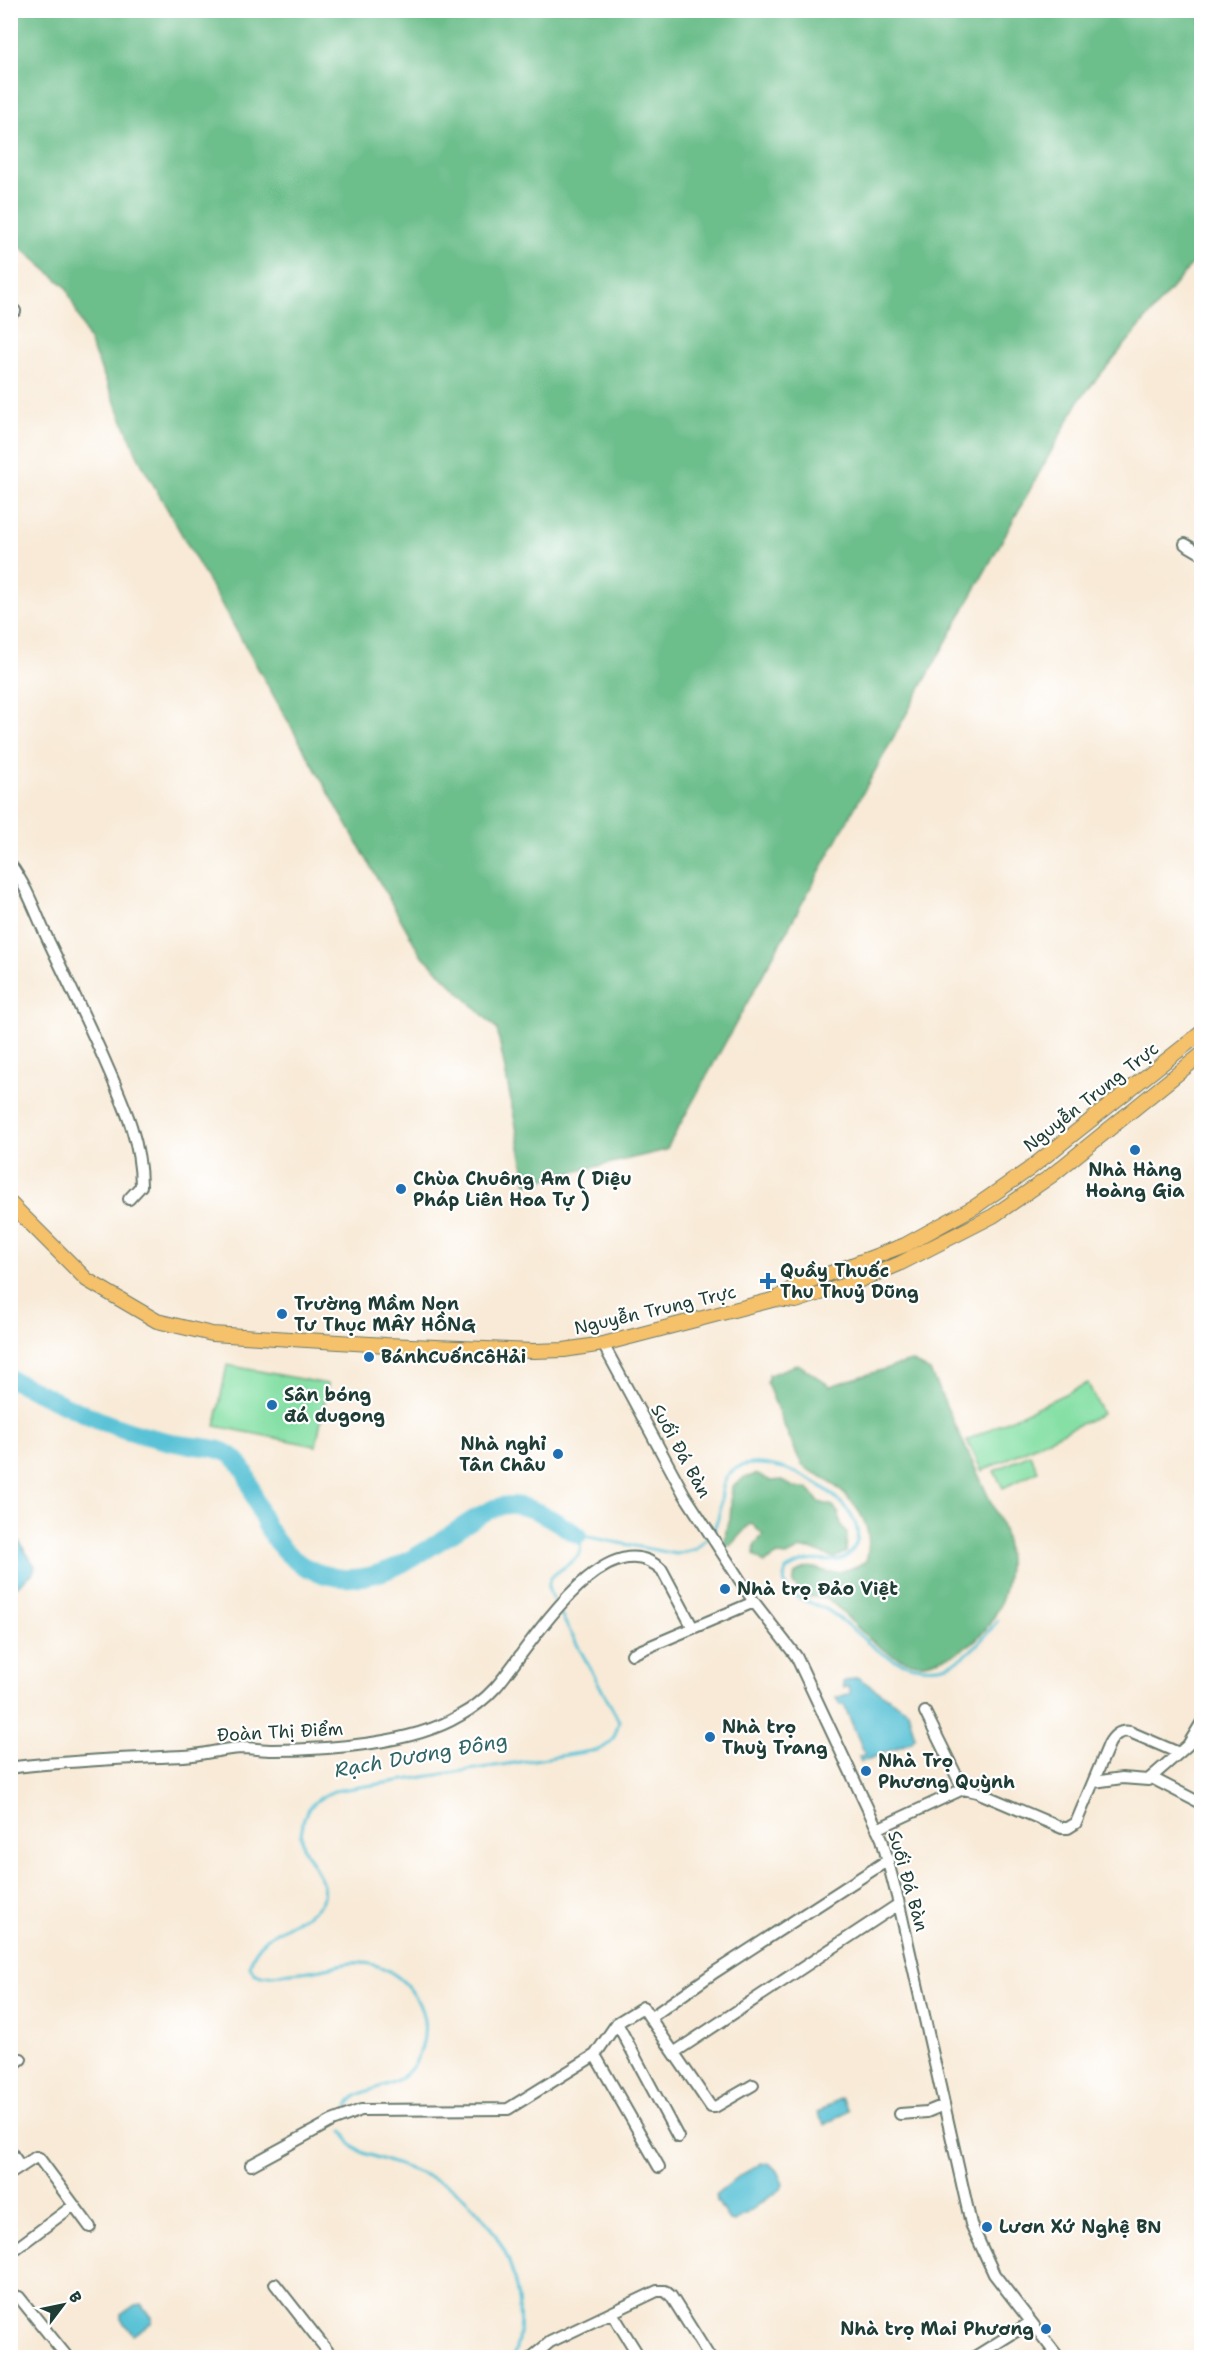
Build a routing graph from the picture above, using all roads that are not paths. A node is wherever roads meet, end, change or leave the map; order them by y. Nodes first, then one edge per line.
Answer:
1 (1185, 544) dead end
2 (1202, 554) edge
3 (10, 864) edge
4 (1202, 1032) edge
5 (1202, 1054) edge
6 (129, 1199) dead end
7 (10, 1203) edge
8 (776, 1299) junction
9 (603, 1344) junction
10 (754, 1602) junction
11 (693, 1628) junction
12 (632, 1654) dead end
13 (925, 1712) dead end
14 (1202, 1722) edge
15 (1179, 1753) junction
16 (10, 1768) edge
17 (1152, 1778) junction
18 (1094, 1782) junction
19 (963, 1789) junction
20 (1202, 1804) edge
21 (877, 1829) junction
22 (888, 1860) junction
23 (899, 1904) junction
24 (651, 2018) junction
25 (617, 2023) junction
26 (675, 2052) junction
27 (595, 2055) junction
28 (21, 2059) dead end
29 (10, 2067) edge
30 (753, 2085) dead end
31 (944, 2105) junction
32 (900, 2114) dead end
33 (678, 2137) dead end
34 (10, 2151) edge
35 (251, 2165) dead end
36 (21, 2167) junction
37 (658, 2167) dead end
38 (10, 2174) edge
39 (74, 2205) junction
40 (90, 2227) dead end
41 (10, 2253) edge
42 (275, 2284) dead end
43 (19, 2297) dead end
44 (612, 2313) junction
45 (1031, 2322) junction
46 (68, 2358) edge
47 (333, 2358) edge
48 (531, 2358) edge
49 (640, 2358) edge
50 (711, 2358) edge
51 (973, 2358) edge
52 (1059, 2358) edge

1 - 2 street
3 - 6 street
4 - 8 main road, Nguyễn Trung Trực
5 - 8 main road, Nguyễn Trung Trực
7 - 9 main road, Nguyễn Trung Trực
8 - 9 main road, Nguyễn Trung Trực
9 - 10 street, Suối Đá Bàn
10 - 11 street
10 - 21 street, Suối Đá Bàn
11 - 12 street
11 - 16 street, Đoàn Thị Điểm
13 - 19 street
14 - 15 street
15 - 17 street
15 - 18 street
17 - 18 street
17 - 20 street
18 - 19 street
19 - 21 street
21 - 22 street, Suối Đá Bàn
22 - 23 street, Suối Đá Bàn
22 - 24 street
23 - 26 street
23 - 31 street, Suối Đá Bàn
24 - 25 street
24 - 26 street
25 - 27 street
25 - 33 street
26 - 30 street
27 - 35 street
27 - 37 street
28 - 29 street
31 - 32 street
31 - 45 street, Suối Đá Bàn
34 - 36 street
36 - 38 street
36 - 39 street
39 - 40 street
39 - 41 street
42 - 47 street
43 - 46 street
44 - 48 street
44 - 49 street
44 - 50 street
45 - 51 street
45 - 52 street, Suối Đá Bàn

